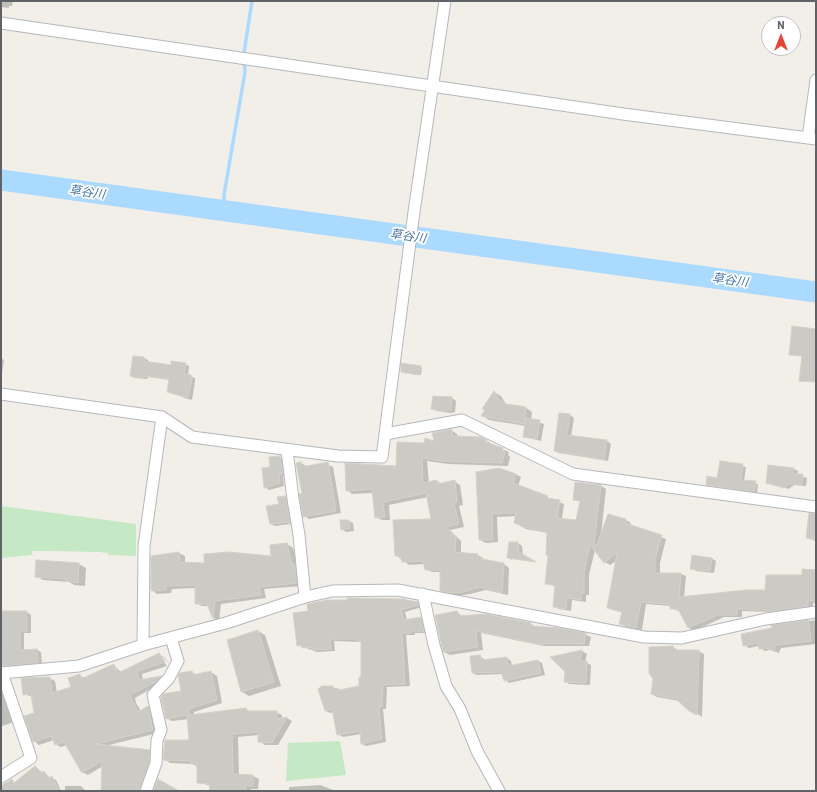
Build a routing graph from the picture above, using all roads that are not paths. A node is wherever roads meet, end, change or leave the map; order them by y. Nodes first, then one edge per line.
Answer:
1 (445, 1) edge
2 (1, 23) edge
3 (816, 80) edge
4 (434, 86) junction
5 (812, 139) edge
6 (1, 394) edge
7 (162, 417) junction
8 (385, 434) junction
9 (287, 450) junction
10 (816, 507) edge
11 (423, 594) junction
12 (305, 597) junction
13 (816, 612) edge
14 (171, 638) junction
15 (143, 645) junction
16 (1, 673) edge
17 (1, 777) edge
18 (146, 791) edge
19 (499, 791) edge

1 - 4 street
2 - 4 street
3 - 5 street
4 - 5 street
4 - 8 street
6 - 7 street
7 - 9 street
7 - 15 street
8 - 9 street
8 - 10 street
9 - 12 street
11 - 12 street
11 - 13 street
11 - 19 street
12 - 14 street
14 - 15 street
14 - 18 street
15 - 16 street
16 - 17 street

